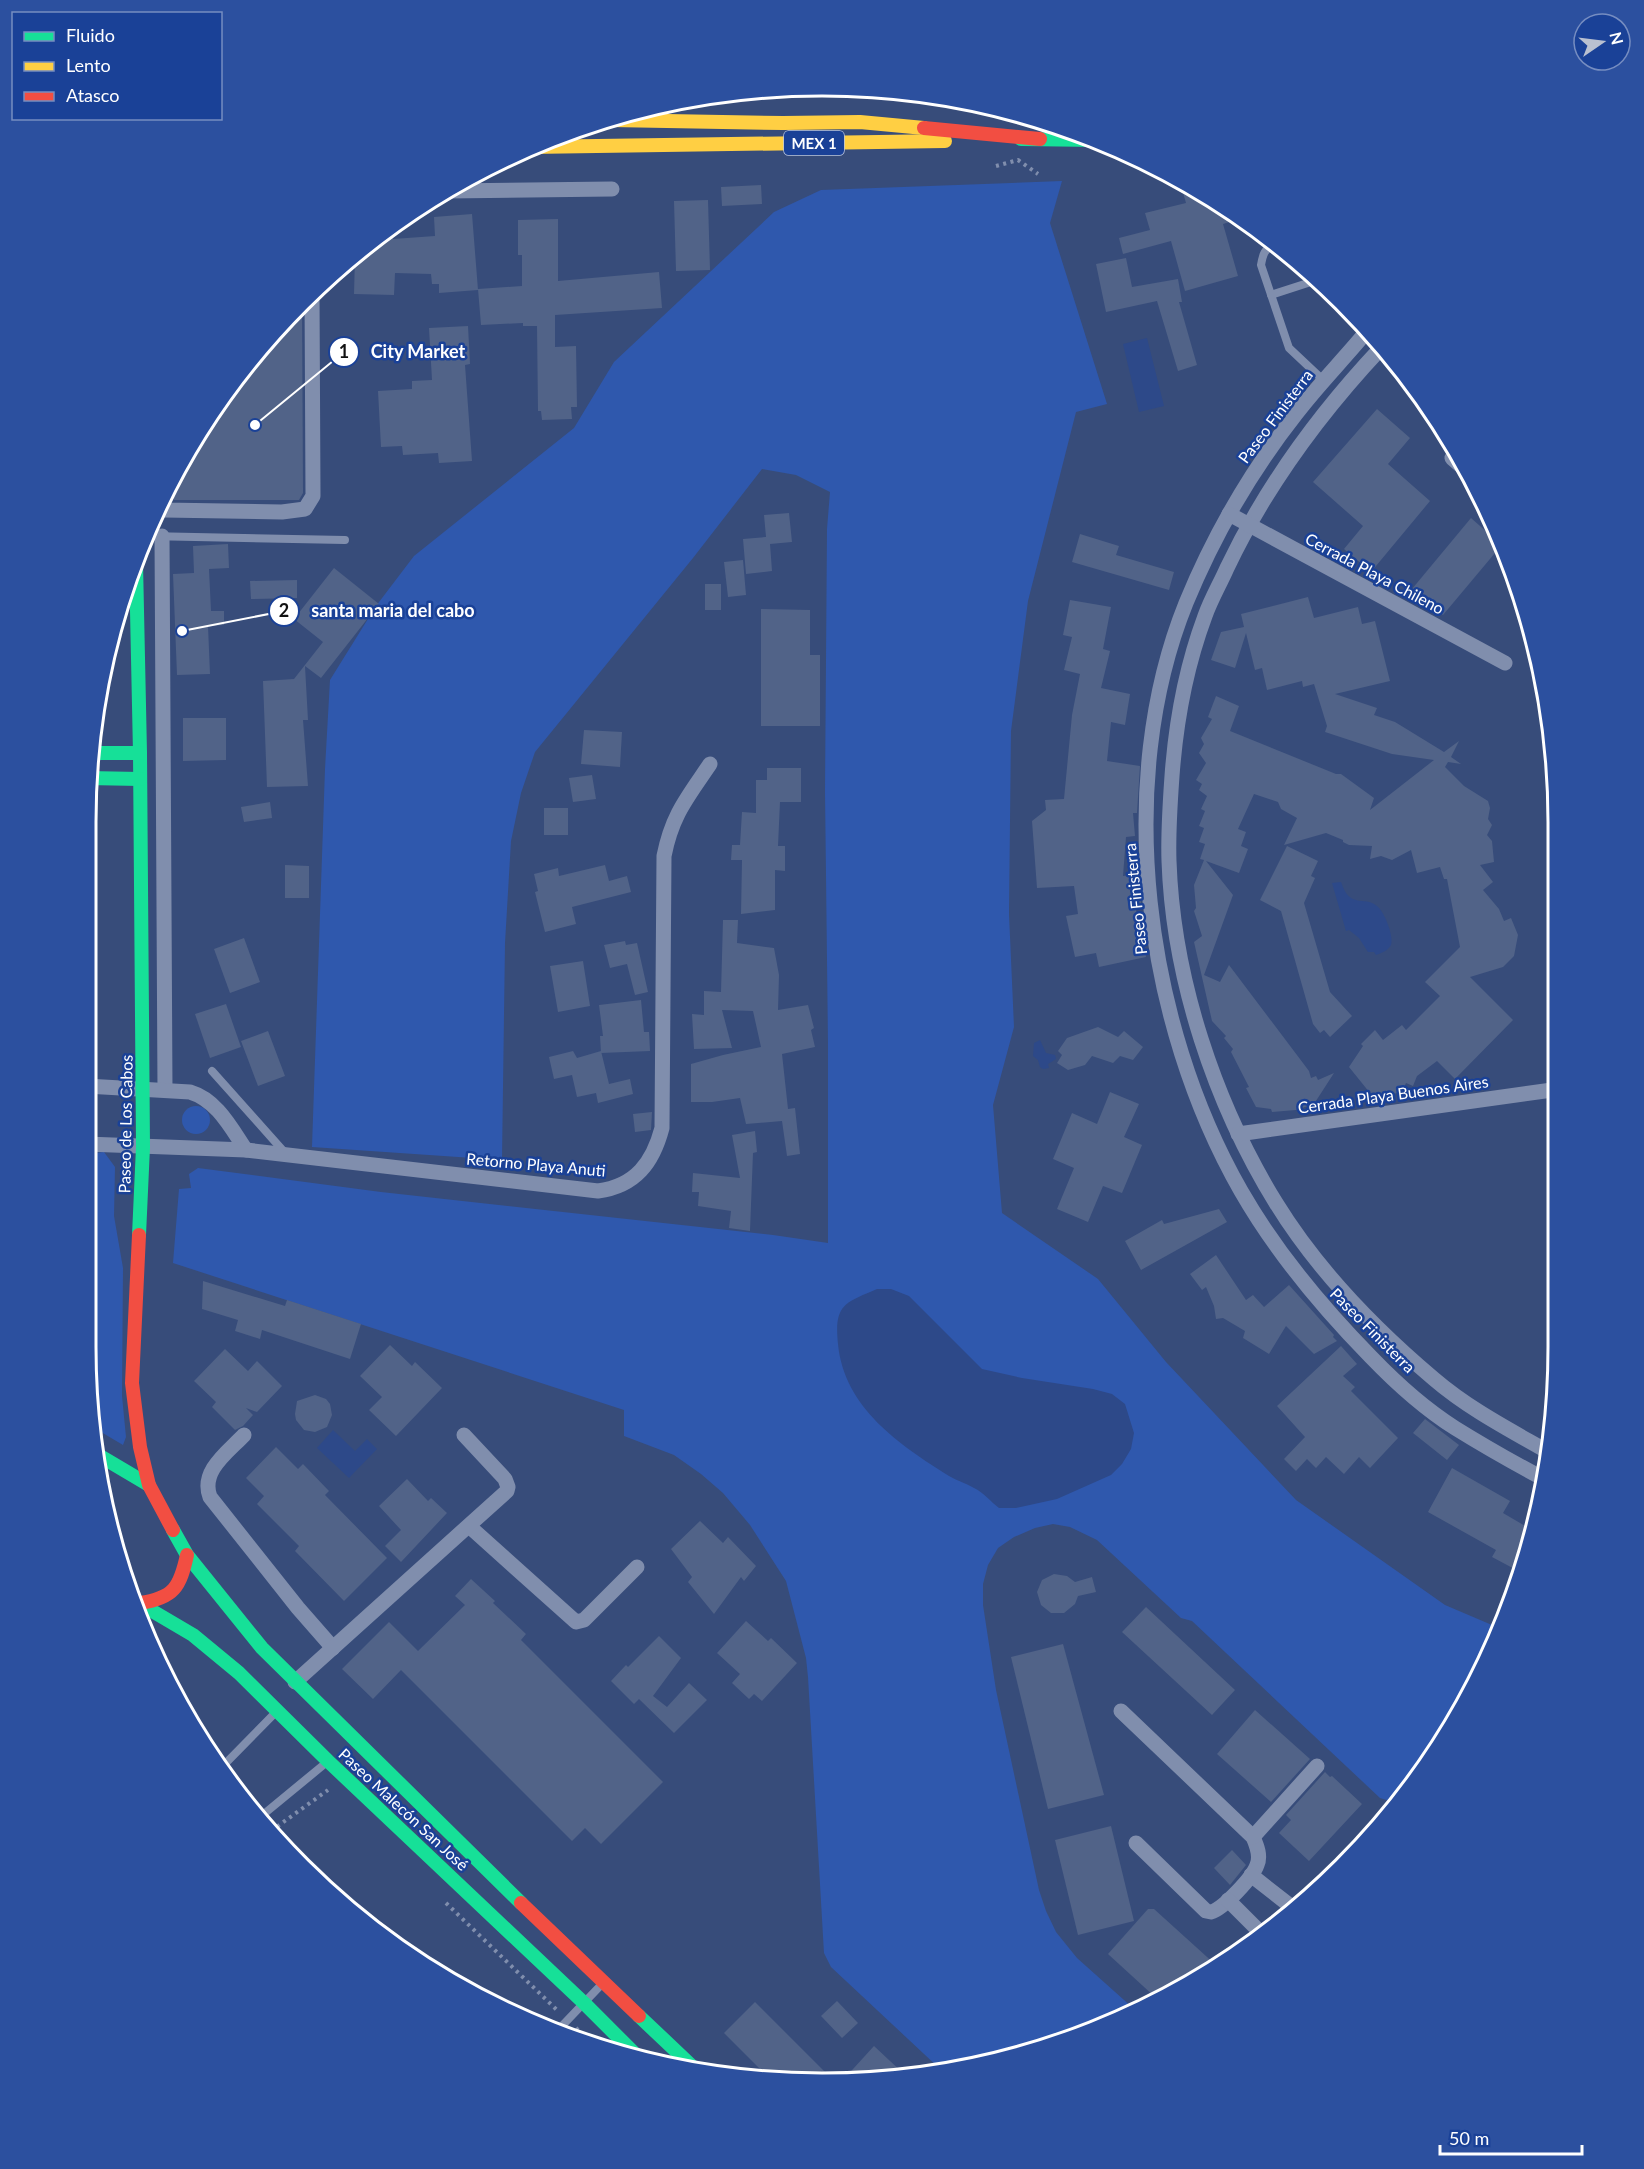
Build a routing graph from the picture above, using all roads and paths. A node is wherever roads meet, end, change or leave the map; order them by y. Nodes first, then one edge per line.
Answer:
1 (636, 120) edge
2 (1040, 139) junction
3 (1068, 139) edge
4 (556, 147) edge
5 (996, 166) dead end
6 (1038, 174) dead end
7 (612, 189) dead end
8 (463, 191) edge
9 (1267, 249) edge
10 (1308, 283) edge
11 (1271, 295) junction
12 (312, 306) edge
13 (1362, 337) edge
14 (1377, 354) edge
15 (1323, 380) junction
16 (167, 510) edge
17 (1229, 514) junction
18 (1248, 525) junction
19 (155, 536) edge
20 (162, 536) junction
21 (345, 540) dead end
22 (136, 585) edge
23 (1185, 607) junction
24 (1206, 613) junction
25 (1505, 663) dead end
26 (100, 753) edge
27 (140, 753) junction
28 (710, 764) dead end
29 (98, 778) edge
30 (140, 779) junction
31 (212, 1071) dead end
32 (96, 1087) edge
33 (143, 1090) junction
34 (165, 1090) junction
35 (1548, 1091) edge
36 (1238, 1134) junction
37 (96, 1145) edge
38 (143, 1147) junction
39 (246, 1150) junction
40 (288, 1155) junction
41 (1467, 1405) junction
42 (1452, 1426) junction
43 (244, 1435) dead end
44 (464, 1435) dead end
45 (1541, 1448) edge
46 (105, 1459) edge
47 (1536, 1475) edge
48 (149, 1485) junction
49 (470, 1527) junction
50 (187, 1555) junction
51 (637, 1567) dead end
52 (143, 1603) edge
53 (144, 1606) edge
54 (262, 1648) joint
55 (333, 1648) junction
56 (295, 1683) junction
57 (277, 1711) junction
58 (1121, 1711) dead end
59 (328, 1761) junction
60 (227, 1762) edge
61 (1317, 1766) dead end
62 (335, 1798) dead end
63 (265, 1813) edge
64 (277, 1827) edge
65 (1253, 1837) junction
66 (1136, 1843) dead end
67 (1251, 1875) junction
68 (439, 1896) dead end
69 (1228, 1900) junction
70 (1288, 1904) edge
71 (1256, 1928) edge
72 (555, 1956) junction
73 (603, 1983) junction
74 (584, 2003) junction
75 (568, 2020) junction
76 (563, 2025) edge
77 (578, 2030) edge
78 (620, 2044) edge
79 (685, 2060) edge

1 - 2 main road
2 - 3 main road, MEX 1
2 - 4 main road, MEX 1
5 - 6 path
7 - 8 street
9 - 11 lane
10 - 11 lane
11 - 15 lane
12 - 16 street
13 - 15 street, Paseo Finisterra
14 - 18 street, Paseo Finisterra
15 - 17 street, Paseo Finisterra
17 - 18 street, Cerrada Playa Chileno
17 - 23 street, Paseo Finisterra
18 - 24 street, Paseo Finisterra
18 - 25 street, Cerrada Playa Chileno
19 - 20 lane
20 - 21 lane
20 - 34 street
22 - 27 main road, Paseo de Los Cabos
23 - 24 street
23 - 42 street, Paseo Finisterra
24 - 36 street, Paseo Finisterra
26 - 27 main road
27 - 30 main road, Paseo de Los Cabos
28 - 40 street, Retorno Playa Anuti
29 - 30 main road
30 - 33 main road, Paseo de Los Cabos
31 - 40 lane
32 - 33 street
33 - 34 street
33 - 38 main road, Paseo de Los Cabos
34 - 39 street
35 - 36 street, Cerrada Playa Buenos Aires
36 - 41 street, Paseo Finisterra
37 - 38 street, Retorno Playa Anuti
38 - 39 street, Retorno Playa Anuti
38 - 48 main road, Paseo de Los Cabos
39 - 40 street, Retorno Playa Anuti
41 - 42 street
41 - 45 street, Paseo Finisterra
42 - 47 street, Paseo Finisterra
43 - 55 street
44 - 49 street
46 - 48 main road
48 - 50 main road, Paseo de Los Cabos
49 - 51 street
49 - 55 street
50 - 52 main road
50 - 54 main road, Paseo de Los Cabos
53 - 57 main road, Paseo Malecón San José
54 - 56 main road, Paseo Malecón San José
55 - 56 street
56 - 72 main road, Paseo Malecón San José
57 - 59 main road, Paseo Malecón San José
57 - 60 lane
58 - 65 street
59 - 63 lane
59 - 72 main road, Paseo Malecón San José
61 - 65 street
62 - 64 path
65 - 67 street
66 - 69 street
67 - 69 street
67 - 70 street
68 - 75 path
69 - 71 street
72 - 73 main road, Paseo Malecón San José
72 - 74 main road, Paseo Malecón San José
73 - 74 lane
73 - 79 main road, Paseo Malecón San José
74 - 75 lane
74 - 78 main road, Paseo Malecón San José
75 - 76 lane
75 - 77 path

